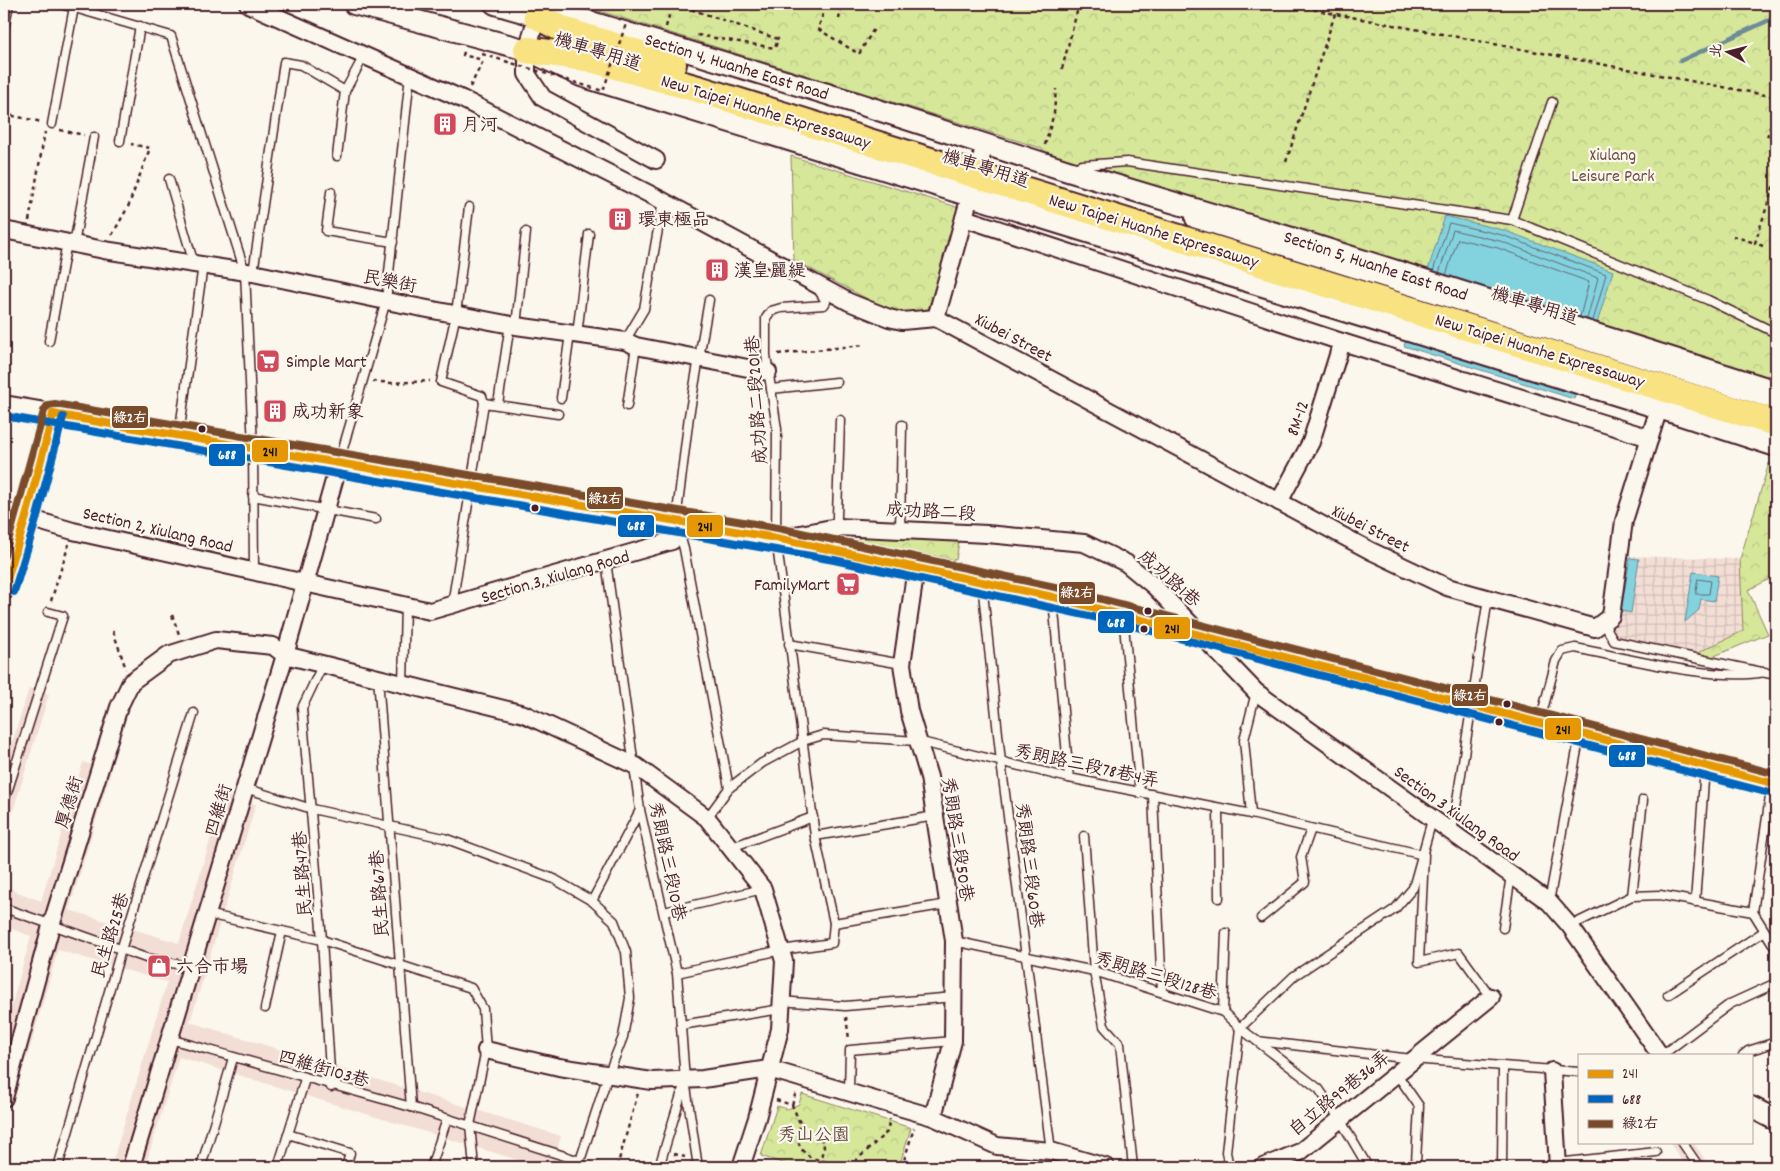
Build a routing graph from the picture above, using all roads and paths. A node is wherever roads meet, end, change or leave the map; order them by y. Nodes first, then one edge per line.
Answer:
1 (9, 4) edge
2 (61, 4) edge
3 (248, 4) edge
4 (354, 4) edge
5 (495, 4) edge
6 (676, 4) edge
7 (842, 4) edge
8 (1079, 4) edge
9 (1290, 4) edge
10 (74, 7) junction
11 (670, 12) dead end
12 (823, 14) dead end
13 (1336, 14) junction
14 (537, 16) junction
15 (839, 19) dead end
16 (627, 20) dead end
17 (140, 26) junction
18 (875, 27) dead end
19 (4, 29) edge
20 (664, 34) dead end
21 (692, 34) dead end
22 (527, 50) junction
23 (365, 54) junction
24 (482, 54) dead end
25 (483, 61) dead end
26 (1062, 69) dead end
27 (410, 75) junction
28 (469, 89) dead end
29 (1056, 89) dead end
30 (345, 91) junction
31 (1776, 97) edge
32 (1552, 102) dead end
33 (1776, 111) edge
34 (4, 114) edge
35 (52, 124) joint
36 (94, 136) joint
37 (1767, 137) dead end
38 (120, 141) joint
39 (1043, 151) dead end
40 (337, 156) dead end
41 (656, 160) dead end
42 (1286, 162) dead end
43 (978, 165) junction
44 (1068, 171) junction
45 (1776, 178) edge
46 (169, 179) dead end
47 (331, 192) dead end
48 (663, 201) junction
49 (468, 207) dead end
50 (964, 218) junction
51 (1512, 220) junction
52 (4, 230) edge
53 (526, 232) dead end
54 (26, 234) junction
55 (589, 234) dead end
56 (1733, 236) dead end
57 (393, 242) junction
58 (70, 243) junction
59 (1755, 244) junction
60 (1763, 246) dead end
61 (104, 250) junction
62 (198, 265) junction
63 (249, 273) junction
64 (815, 283) junction
65 (1776, 298) edge
66 (709, 300) dead end
67 (386, 302) junction
68 (1776, 308) edge
69 (456, 314) junction
70 (936, 318) junction
71 (513, 325) junction
72 (1776, 333) edge
73 (574, 335) junction
74 (49, 341) dead end
75 (1342, 342) junction
76 (631, 344) junction
77 (864, 345) dead end
78 (766, 355) junction
79 (698, 359) junction
80 (768, 372) junction
81 (362, 379) junction
82 (441, 382) junction
83 (836, 382) dead end
84 (771, 389) junction
85 (1776, 391) edge
86 (560, 398) dead end
87 (1776, 402) edge
88 (484, 403) junction
89 (498, 404) junction
90 (4, 406) edge
91 (627, 406) dead end
92 (1659, 408) junction
93 (1776, 409) edge
94 (53, 414) junction
95 (558, 414) dead end
96 (840, 420) dead end
97 (1776, 423) edge
98 (902, 425) dead end
99 (1776, 431) edge
100 (179, 435) junction
101 (1650, 438) junction
102 (1776, 446) edge
103 (252, 447) junction
104 (339, 463) junction
105 (469, 485) junction
106 (253, 496) junction
107 (1279, 502) junction
108 (325, 509) junction
109 (4, 511) edge
110 (26, 517) junction
111 (376, 519) dead end
112 (676, 521) junction
113 (837, 527) junction
114 (73, 530) junction
115 (900, 530) junction
116 (776, 538) junction
117 (1084, 542) joint
118 (836, 550) junction
119 (606, 561) junction
120 (916, 568) junction
121 (254, 571) junction
122 (304, 583) junction
123 (982, 583) junction
124 (4, 589) edge
125 (1053, 597) junction
126 (1488, 598) junction
127 (405, 606) junction
128 (451, 607) junction
129 (48, 612) joint
130 (1123, 614) junction
131 (172, 615) dead end
132 (1603, 622) junction
133 (113, 631) dead end
134 (1200, 634) junction
135 (789, 644) junction
136 (185, 650) junction
137 (285, 655) junction
138 (323, 664) junction
139 (902, 664) junction
140 (1765, 672) junction
141 (1776, 675) edge
142 (378, 678) junction
143 (131, 682) junction
144 (403, 684) junction
145 (1256, 692) junction
146 (1471, 704) junction
147 (194, 713) dead end
148 (1540, 723) junction
149 (1580, 734) junction
150 (803, 741) junction
151 (917, 741) junction
152 (1002, 762) junction
153 (636, 766) junction
154 (1705, 766) junction
155 (1069, 778) junction
156 (1774, 783) edge
157 (245, 788) junction
158 (729, 788) junction
159 (1140, 793) junction
160 (1153, 796) junction
161 (1643, 800) dead end
162 (4, 802) edge
163 (1218, 808) junction
164 (312, 809) junction
165 (640, 810) junction
166 (1251, 814) junction
167 (935, 816) junction
168 (813, 817) junction
169 (707, 818) junction
170 (1432, 820) junction
171 (389, 827) junction
172 (1311, 828) junction
173 (1452, 834) junction
174 (815, 836) junction
175 (1084, 836) dead end
176 (732, 847) junction
177 (1424, 855) junction
178 (1511, 875) junction
179 (764, 889) junction
180 (1632, 896) junction
181 (1220, 898) dead end
182 (592, 901) junction
183 (1549, 902) junction
184 (1695, 902) junction
185 (948, 904) junction
186 (4, 908) edge
187 (664, 912) junction
188 (1753, 912) junction
189 (207, 914) junction
190 (1261, 918) dead end
191 (834, 923) junction
192 (51, 926) junction
193 (1570, 926) junction
194 (1503, 928) dead end
195 (282, 931) junction
196 (1226, 932) dead end
197 (1763, 932) junction
198 (322, 940) junction
199 (954, 941) junction
200 (120, 950) junction
201 (781, 950) junction
202 (1776, 950) edge
203 (1027, 956) junction
204 (399, 966) junction
205 (192, 967) junction
206 (1094, 971) junction
207 (677, 973) junction
208 (1776, 982) edge
209 (1162, 992) junction
210 (1668, 995) dead end
211 (954, 997) junction
212 (1491, 997) joint
213 (781, 1005) junction
214 (845, 1006) junction
215 (265, 1008) dead end
216 (1223, 1012) junction
217 (681, 1026) junction
218 (1240, 1028) junction
219 (170, 1040) junction
220 (953, 1041) junction
221 (1256, 1041) junction
222 (1776, 1042) edge
223 (486, 1050) junction
224 (850, 1050) junction
225 (1660, 1054) edge
226 (1662, 1054) edge
227 (1744, 1054) edge
228 (233, 1058) junction
229 (1412, 1059) junction
230 (1503, 1067) junction
231 (769, 1069) junction
232 (1552, 1071) junction
233 (1578, 1072) edge
234 (1396, 1073) junction
235 (608, 1075) junction
236 (305, 1079) junction
237 (642, 1080) junction
238 (685, 1080) junction
239 (331, 1086) junction
240 (797, 1087) dead end
241 (849, 1092) junction
242 (4, 1098) edge
243 (773, 1100) dead end
244 (792, 1105) junction
245 (895, 1105) junction
246 (410, 1107) junction
247 (1752, 1107) edge
248 (926, 1115) junction
249 (447, 1119) junction
250 (1776, 1120) edge
251 (1341, 1121) junction
252 (800, 1123) junction
253 (470, 1125) junction
254 (887, 1132) junction
255 (288, 1134) junction
256 (891, 1134) dead end
257 (1683, 1144) edge
258 (664, 1151) junction
259 (1051, 1151) junction
260 (1656, 1152) dead end
261 (820, 1160) junction
262 (1068, 1162) edge
263 (1416, 1162) dead end
264 (697, 1163) edge
265 (579, 1164) edge
266 (1281, 1164) edge
267 (1558, 1165) edge
268 (58, 1167) edge
269 (131, 1167) edge
270 (201, 1167) edge
271 (278, 1167) edge
272 (346, 1167) edge
273 (431, 1167) edge
274 (474, 1167) edge
275 (617, 1167) edge
276 (659, 1167) edge
277 (741, 1167) edge
278 (835, 1167) edge
279 (849, 1167) edge
280 (902, 1167) edge
281 (1106, 1167) edge
282 (1133, 1167) edge
283 (1229, 1167) edge
284 (1263, 1167) edge
285 (1368, 1167) edge
286 (1502, 1167) edge
287 (1699, 1167) edge

1 - 19 lane
2 - 10 lane
3 - 23 street
4 - 22 street
5 - 14 street
6 - 21 path
7 - 15 path
8 - 26 path
9 - 13 path
10 - 17 lane
10 - 35 lane
11 - 20 path
12 - 18 path
13 - 31 path
13 - 42 path
14 - 22 street
14 - 43 highway, New Taipei Huanhe Expressaway
16 - 24 path, bridge
17 - 38 lane
17 - 63 lane
22 - 41 street
22 - 43 highway, New Taipei Huanhe Expressaway
23 - 27 street
23 - 30 lane
25 - 28 path
27 - 48 street
27 - 57 lane
29 - 39 path
30 - 40 lane
30 - 63 lane
32 - 51 lane
33 - 37 path
34 - 54 path
35 - 36 path
36 - 58 lane
38 - 61 path
43 - 44 street, Section 5, Huanhe East Road
43 - 50 street
43 - 87 street, 機車專用道
43 - 92 street
43 - 93 highway, New Taipei Huanhe Expressaway
43 - 97 highway, New Taipei Huanhe Expressaway
43 - 99 street, 機車專用道
44 - 51 lane
44 - 85 street, Section 5, Huanhe East Road
45 - 59 path
46 - 62 lane
47 - 57 lane
48 - 64 street
48 - 76 lane
49 - 69 lane
50 - 70 street
50 - 75 street
51 - 72 lane
52 - 54 street, 民樂街
53 - 71 lane
54 - 58 street, 民樂街
55 - 73 lane
56 - 59 path
57 - 67 lane
58 - 61 street, 民樂街
58 - 74 lane
59 - 60 path
61 - 62 street, 民樂街
62 - 63 street, 民樂街
62 - 100 lane
63 - 67 street, 民樂街
63 - 103 lane
64 - 70 street
64 - 78 lane, 成功路二段201巷
65 - 68 path
66 - 79 lane
67 - 69 street, 民樂街
67 - 81 lane
69 - 71 street, 民樂街
69 - 82 lane
70 - 107 street, Xiubei Street
71 - 73 street, 民樂街
71 - 89 lane
73 - 76 street, 民樂街
73 - 86 lane
75 - 101 street
75 - 107 street, 8M-12
76 - 79 street, 民樂街
76 - 91 lane
77 - 78 path
78 - 80 lane, 成功路二段201巷
79 - 80 street, 民樂街
79 - 112 lane
80 - 84 lane, 成功路二段201巷
81 - 82 path
81 - 104 lane
82 - 88 lane
83 - 84 lane
84 - 116 lane, 成功路二段201巷
88 - 89 lane
88 - 105 lane
89 - 95 lane
90 - 94 street
92 - 101 street
92 - 102 street
94 - 100 street
94 - 110 street
96 - 113 lane
98 - 115 lane
100 - 103 street
101 - 132 street
103 - 104 street
103 - 106 lane
104 - 105 street
104 - 108 street, 四維街
105 - 112 street
105 - 128 lane
106 - 108 lane
106 - 121 lane
107 - 126 street, Xiubei Street
108 - 111 lane
108 - 122 street, 四維街
109 - 110 street, Section 2, Xiulang Road
110 - 114 street, Section 2, Xiulang Road
110 - 124 street
112 - 116 street
112 - 119 street, Section 3, Xiulang Road
112 - 158 lane
113 - 115 street, 成功路二段
113 - 116 street, 成功路二段
113 - 118 lane
114 - 121 street, Section 2, Xiulang Road
114 - 129 path
115 - 117 street, 成功路二段
116 - 118 street
116 - 135 lane, 成功路二段201巷
117 - 134 street, 成功路1巷
118 - 120 street
119 - 128 street, Section 3, Xiulang Road
119 - 153 lane, 秀朗路三段10巷
120 - 123 street
120 - 139 street, 秀朗路三段50巷
121 - 122 street, Section 2, Xiulang Road
122 - 127 street, Section 3, Xiulang Road
122 - 137 street, 四維街
123 - 125 street
123 - 152 lane, 秀朗路三段60巷
125 - 130 street
125 - 155 lane
126 - 132 street, Xiubei Street
126 - 146 lane
127 - 128 street, Section 3, Xiulang Road
127 - 144 lane
129 - 162 lane
130 - 134 street
130 - 159 lane
131 - 136 path
132 - 140 lane
133 - 143 path
134 - 145 street, Section 3 Xiulang Road
134 - 146 street
135 - 139 lane
135 - 150 lane, 成功路二段201巷
136 - 137 street, 厚德街
136 - 143 street, 厚德街
137 - 138 street, 厚德街
137 - 157 street, 四維街
138 - 142 street, 厚德街
138 - 164 lane, 民生路47巷
139 - 151 street, 秀朗路三段50巷
140 - 141 lane
140 - 148 lane
142 - 144 street, 厚德街
142 - 171 lane, 民生路67巷
143 - 192 street, 厚德街
144 - 153 street, 厚德街
145 - 166 lane
145 - 170 street, Section 3 Xiulang Road
146 - 148 street
146 - 173 lane
147 - 200 lane, 民生路25巷
148 - 149 street
149 - 154 street
149 - 183 lane
150 - 151 lane, 秀朗路三段78巷4弄
150 - 158 lane, 秀朗路三段78巷4弄
150 - 168 lane, 成功路二段201巷
151 - 152 lane, 秀朗路三段78巷4弄
151 - 167 street, 秀朗路三段50巷
152 - 155 lane, 秀朗路三段78巷4弄
152 - 203 lane, 秀朗路三段60巷
153 - 165 lane, 秀朗路三段10巷
153 - 169 street, 厚德街
154 - 156 street
154 - 184 lane
155 - 159 lane, 秀朗路三段78巷4弄
156 - 188 lane
157 - 164 lane
157 - 189 street, 四維街
158 - 169 lane, 秀朗路三段78巷4弄
159 - 160 lane, 秀朗路三段78巷4弄
160 - 163 lane, 秀朗路三段78巷4弄
160 - 209 lane
161 - 180 lane
163 - 166 lane, 秀朗路三段78巷4弄
163 - 181 lane
164 - 171 lane
164 - 198 lane, 民生路47巷
165 - 182 lane
165 - 187 lane, 秀朗路三段10巷
166 - 172 lane, 秀朗路三段78巷4弄
167 - 174 lane
167 - 185 street, 秀朗路三段50巷
168 - 174 lane, 成功路二段201巷
168 - 176 lane
169 - 176 street, 厚德街
170 - 173 street, Section 3 Xiulang Road
170 - 177 lane
171 - 182 lane
171 - 204 lane, 民生路67巷
172 - 177 lane, 秀朗路三段78巷4弄
172 - 190 lane
173 - 178 street, Section 3 Xiulang Road
174 - 191 lane, 成功路二段201巷
175 - 206 lane
176 - 179 street, 厚德街
177 - 212 lane
177 - 218 lane
178 - 183 street, Section 3 Xiulang Road
178 - 194 lane
179 - 187 lane
179 - 201 street
180 - 184 lane
180 - 193 lane
182 - 235 lane
183 - 193 street, Section 3 Xiulang Road
184 - 188 lane
185 - 191 lane
185 - 199 street, 秀朗路三段50巷
186 - 192 lane
187 - 207 lane, 秀朗路三段10巷
188 - 197 lane
189 - 195 lane
189 - 205 street, 四維街
191 - 201 lane
192 - 200 lane
192 - 242 street, 厚德街
193 - 225 street, Section 3 Xiulang Road
195 - 198 lane
195 - 215 lane
196 - 216 lane
197 - 202 lane
197 - 210 lane
198 - 204 lane
198 - 239 lane, 民生路47巷
199 - 203 lane, 秀朗路三段128巷
199 - 211 street, 秀朗路三段50巷
200 - 205 lane
200 - 268 lane, 民生路25巷
201 - 207 lane
201 - 213 street
203 - 206 lane, 秀朗路三段128巷
203 - 259 lane, 秀朗路三段60巷
204 - 223 lane
204 - 246 lane, 民生路67巷
205 - 219 street, 四維街
206 - 209 lane, 秀朗路三段128巷
206 - 282 lane
207 - 217 lane, 秀朗路三段10巷
208 - 226 lane
209 - 216 lane, 秀朗路三段128巷
211 - 214 lane
211 - 220 street, 秀朗路三段50巷
212 - 229 street, 自立路99巷36弄
213 - 214 lane
213 - 217 lane
213 - 231 street
214 - 224 path
216 - 218 lane, 秀朗路三段128巷
217 - 238 lane, 秀朗路三段10巷
218 - 221 lane, 秀朗路三段128巷
218 - 283 lane
219 - 228 lane, 四維街103巷
219 - 269 street, 四維街
220 - 224 lane
220 - 248 street, 秀朗路三段50巷
221 - 229 lane
221 - 251 lane, 秀朗路三段128巷
222 - 227 lane
223 - 235 street
223 - 253 lane
224 - 241 lane
228 - 236 lane, 四維街103巷
228 - 270 lane
229 - 230 lane
229 - 234 street, 自立路99巷36弄
230 - 232 lane
230 - 286 lane
231 - 238 street
231 - 241 street
231 - 277 street
232 - 233 lane
232 - 267 street
234 - 251 street, 自立路99巷36弄
234 - 263 lane
235 - 237 street
235 - 265 lane
236 - 239 lane, 四維街103巷
236 - 255 lane
237 - 238 street
237 - 275 path
238 - 258 lane
238 - 264 lane, 秀朗路三段10巷
239 - 246 lane, 四維街103巷
240 - 244 path
241 - 245 street
243 - 244 path
244 - 252 path
245 - 248 street
245 - 254 path
246 - 249 lane, 四維街103巷
247 - 250 street
248 - 259 street
248 - 280 path
249 - 253 lane, 四維街103巷
249 - 273 lane
251 - 266 street, 自立路99巷36弄
251 - 285 lane, 秀朗路三段128巷
252 - 261 path
252 - 261 path
253 - 265 lane, 四維街103巷
253 - 274 lane
254 - 256 path
254 - 279 path
255 - 271 lane
255 - 272 lane
257 - 287 lane
258 - 264 path
258 - 276 lane
259 - 262 street
260 - 267 lane
261 - 278 path
262 - 281 street
266 - 284 street, 自立路99巷36弄

